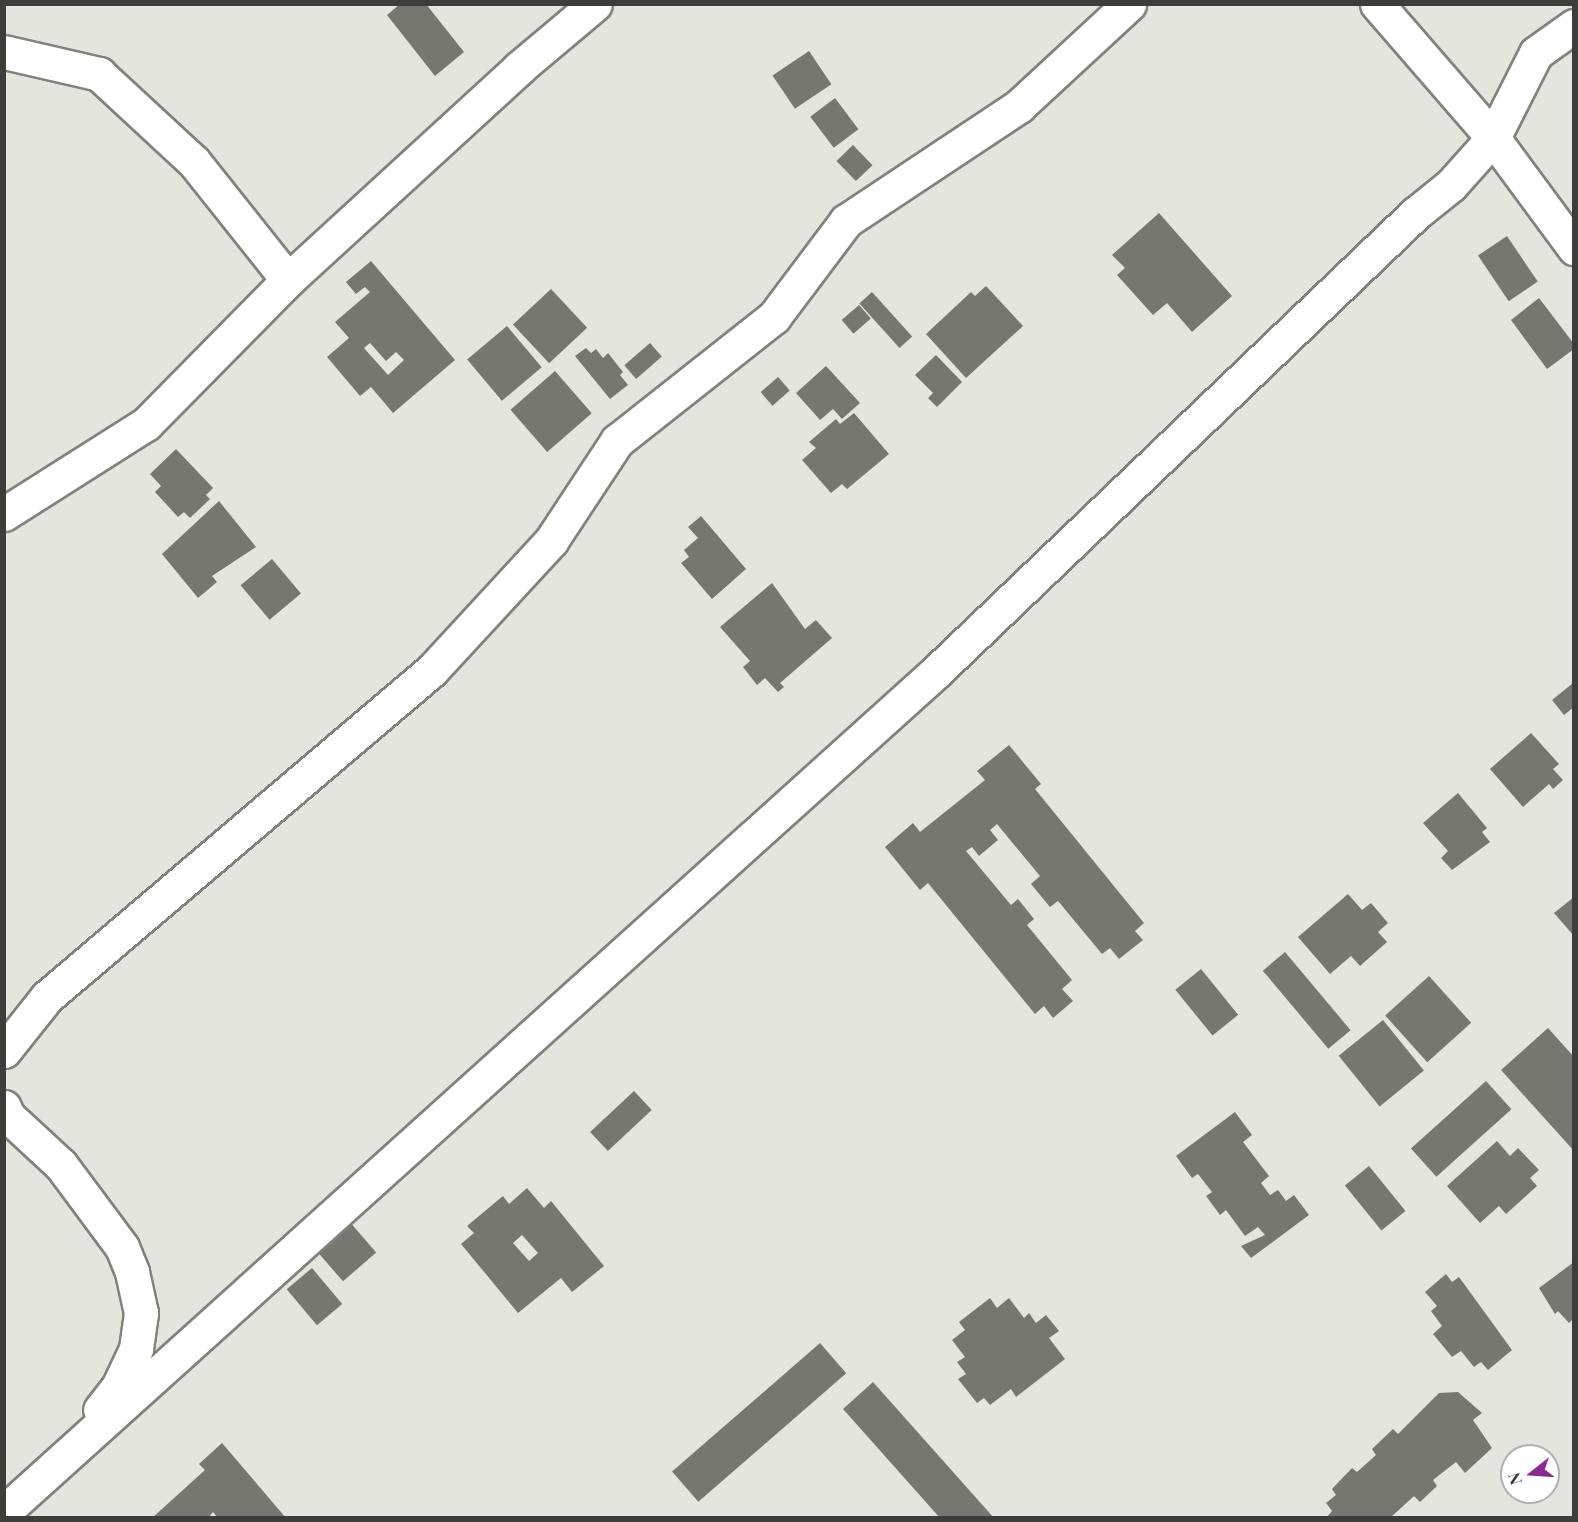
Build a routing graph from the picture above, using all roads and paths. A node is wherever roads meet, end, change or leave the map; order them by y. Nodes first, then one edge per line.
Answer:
1 (595, 4) edge
2 (1129, 4) edge
3 (1377, 4) edge
4 (1574, 26) edge
5 (4, 52) edge
6 (1494, 138) junction
7 (1574, 248) edge
8 (288, 280) junction
9 (4, 514) edge
10 (4, 1051) edge
11 (6, 1112) edge
12 (86, 1438) junction
13 (4, 1512) edge

1 - 8 street
2 - 10 street
3 - 6 street
4 - 6 street
5 - 8 street
6 - 7 street
6 - 12 street
8 - 9 street
11 - 12 street
12 - 13 street

